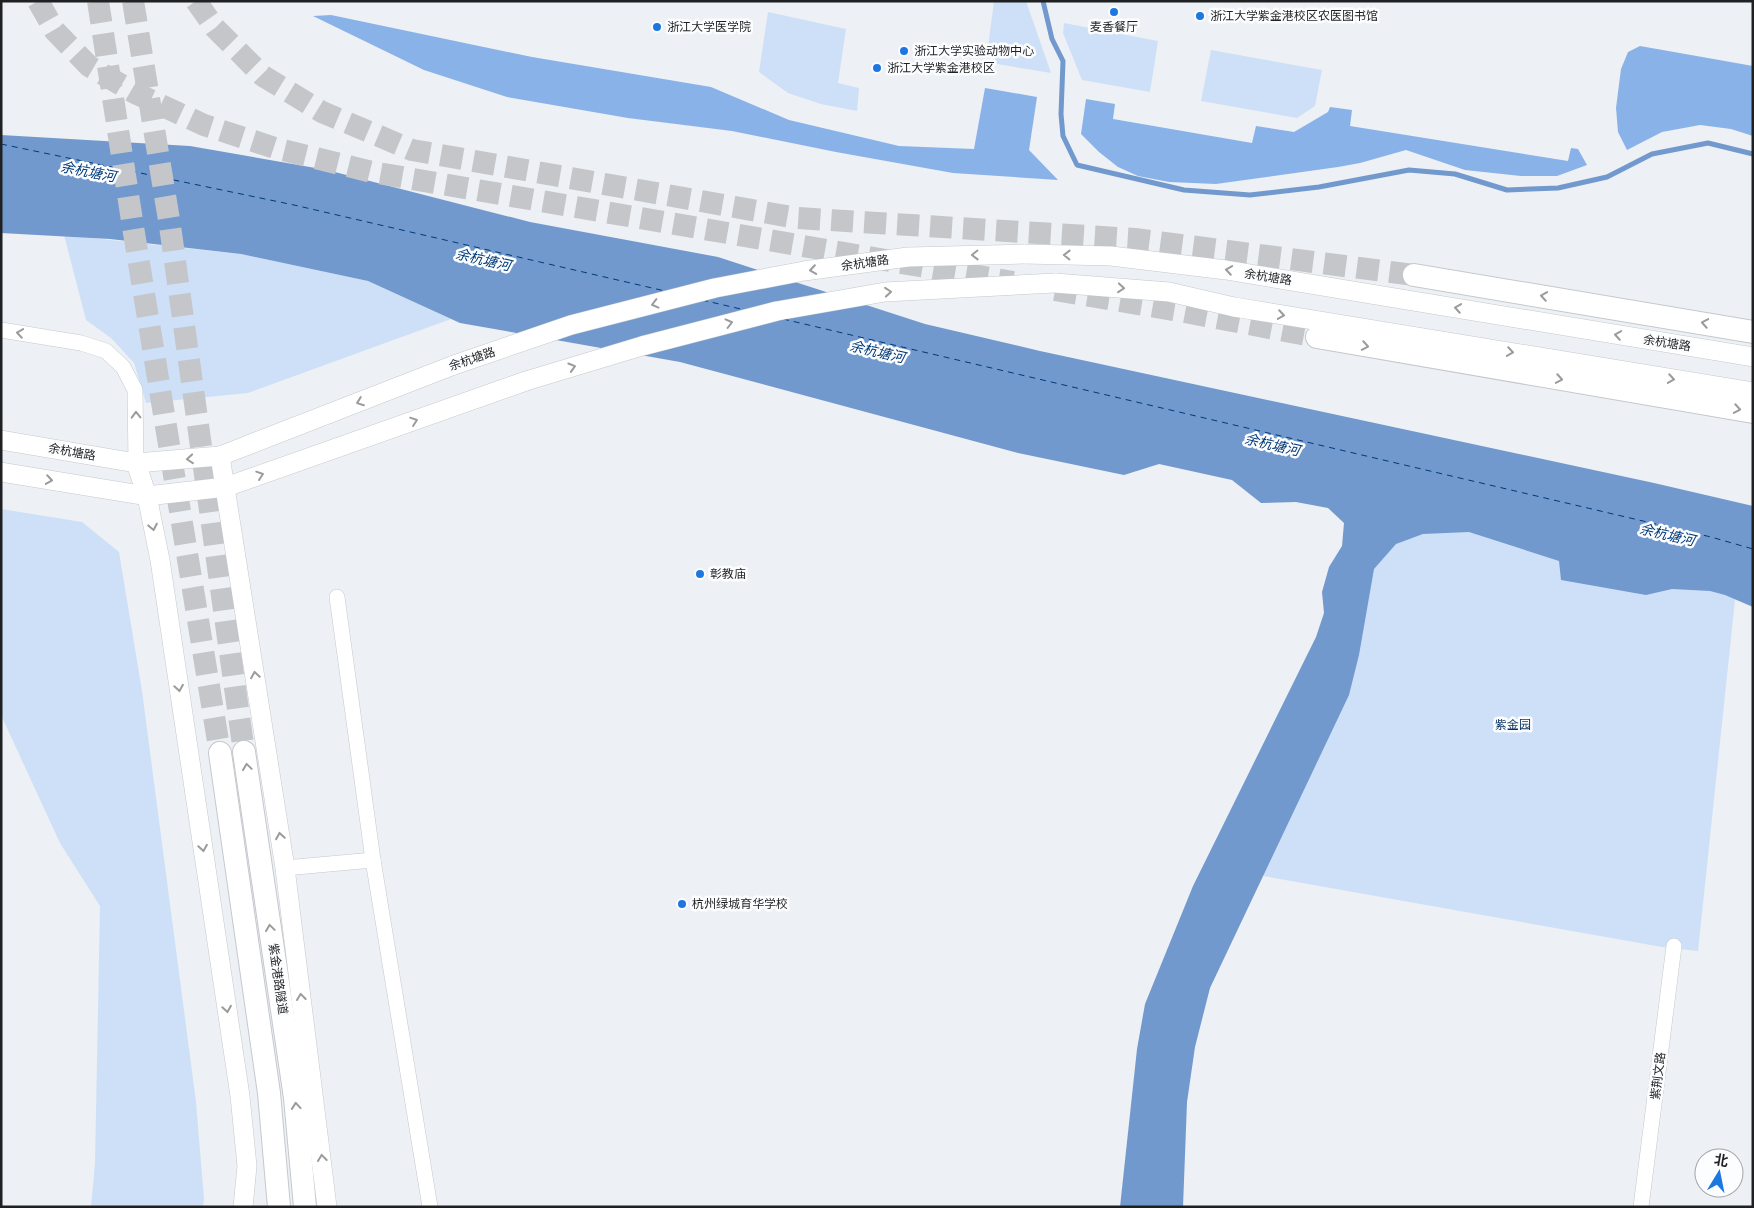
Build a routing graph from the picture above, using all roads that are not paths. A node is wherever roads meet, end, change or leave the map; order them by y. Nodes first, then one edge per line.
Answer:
1 (1414, 276) tunnel mouth
2 (1, 330) edge
3 (1753, 332) edge
4 (1317, 338) tunnel mouth
5 (1753, 358) edge
6 (1753, 392) edge
7 (1753, 412) edge
8 (1, 440) edge
9 (220, 456) junction
10 (136, 463) junction
11 (1, 472) edge
12 (226, 487) junction
13 (147, 496) junction
14 (337, 597) dead end
15 (244, 752) tunnel mouth
16 (220, 753) tunnel mouth
17 (373, 860) junction
18 (285, 868) junction
19 (1674, 946) dead end
20 (276, 1166) junction
21 (243, 1207) edge
22 (271, 1207) edge
23 (279, 1207) edge
24 (305, 1207) edge
25 (327, 1207) edge
26 (430, 1207) edge
27 (1641, 1207) edge

3 -> 1 highway
10 -> 2 street
4 -> 7 highway
5 -> 9 main road, 余杭塘路, bridge
12 -> 6 main road, bridge
8 - 10 main road, 余杭塘路
9 -> 10 main road, 余杭塘路
9 - 12 main road
10 - 13 main road
11 -> 13 main road
12 - 13 main road
18 -> 12 main road
13 -> 21 main road
14 - 17 street
24 -> 15 highway, 紫金港路隧道
16 - 20 highway, 紫金港路隧道
17 - 18 street
17 - 26 street
25 -> 18 main road
19 - 27 street, 紫荆文路
20 - 22 highway
20 - 23 highway, 紫金港路隧道

